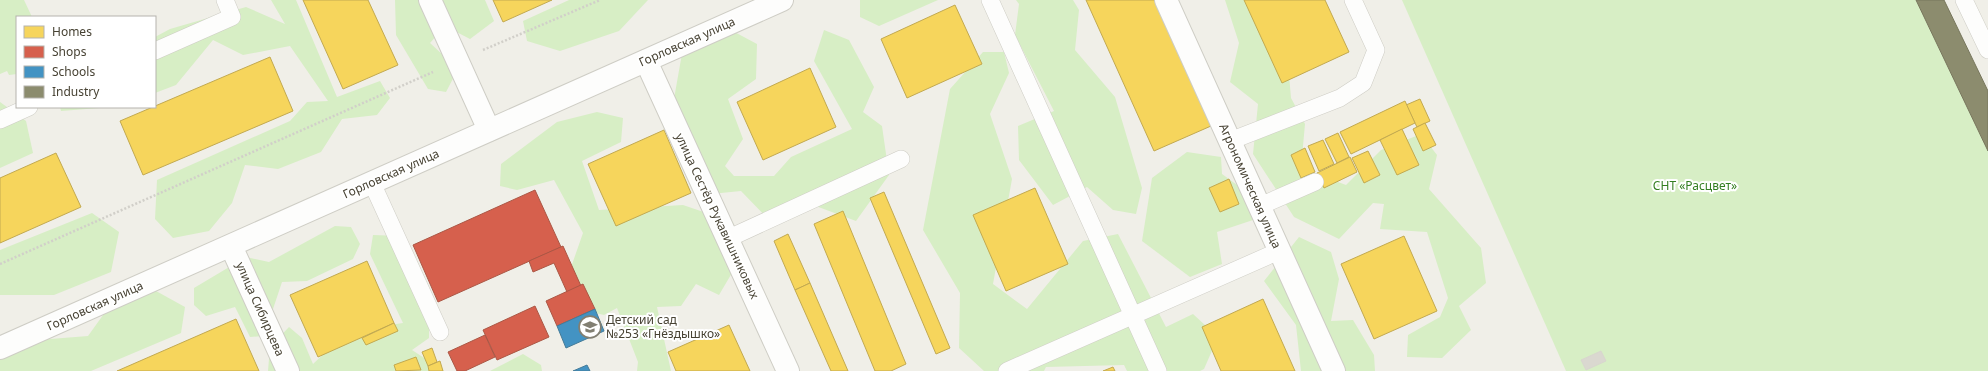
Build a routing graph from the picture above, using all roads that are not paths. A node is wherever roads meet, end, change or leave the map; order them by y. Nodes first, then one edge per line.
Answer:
1 (225, 0) edge
2 (430, 0) edge
3 (782, 0) edge
4 (990, 0) edge
5 (1166, 0) edge
6 (1353, 0) edge
7 (1964, 0) edge
8 (1988, 50) edge
9 (156, 51) edge
10 (646, 61) junction
11 (27, 108) edge
12 (0, 120) edge
13 (489, 130) junction
14 (1230, 141) junction
15 (901, 159) dead end
16 (1315, 182) dead end
17 (372, 183) junction
18 (1260, 206) junction
19 (728, 238) junction
20 (232, 246) junction
21 (1279, 250) junction
22 (1133, 314) junction
23 (440, 332) dead end
24 (0, 348) edge
25 (288, 371) edge
26 (788, 371) edge
27 (1007, 371) edge
28 (1158, 371) edge
29 (1334, 371) edge

1 - 9 lane
2 - 13 street
3 - 10 street, Горловская улица
4 - 22 lane
5 - 14 street, Агрономическая улица
6 - 14 lane
7 - 8 lane
10 - 13 street, Горловская улица
10 - 19 street, улица Сестёр Рукавишниковых
11 - 12 lane
13 - 17 street, Горловская улица
14 - 18 street, Агрономическая улица
15 - 19 lane
16 - 18 lane
17 - 20 street, Горловская улица
17 - 23 lane
18 - 21 street, Агрономическая улица
19 - 26 street, улица Сестёр Рукавишниковых
20 - 24 street, Горловская улица
20 - 25 street, улица Сибирцева
21 - 22 lane
21 - 29 street, Агрономическая улица
22 - 27 lane
22 - 28 lane

